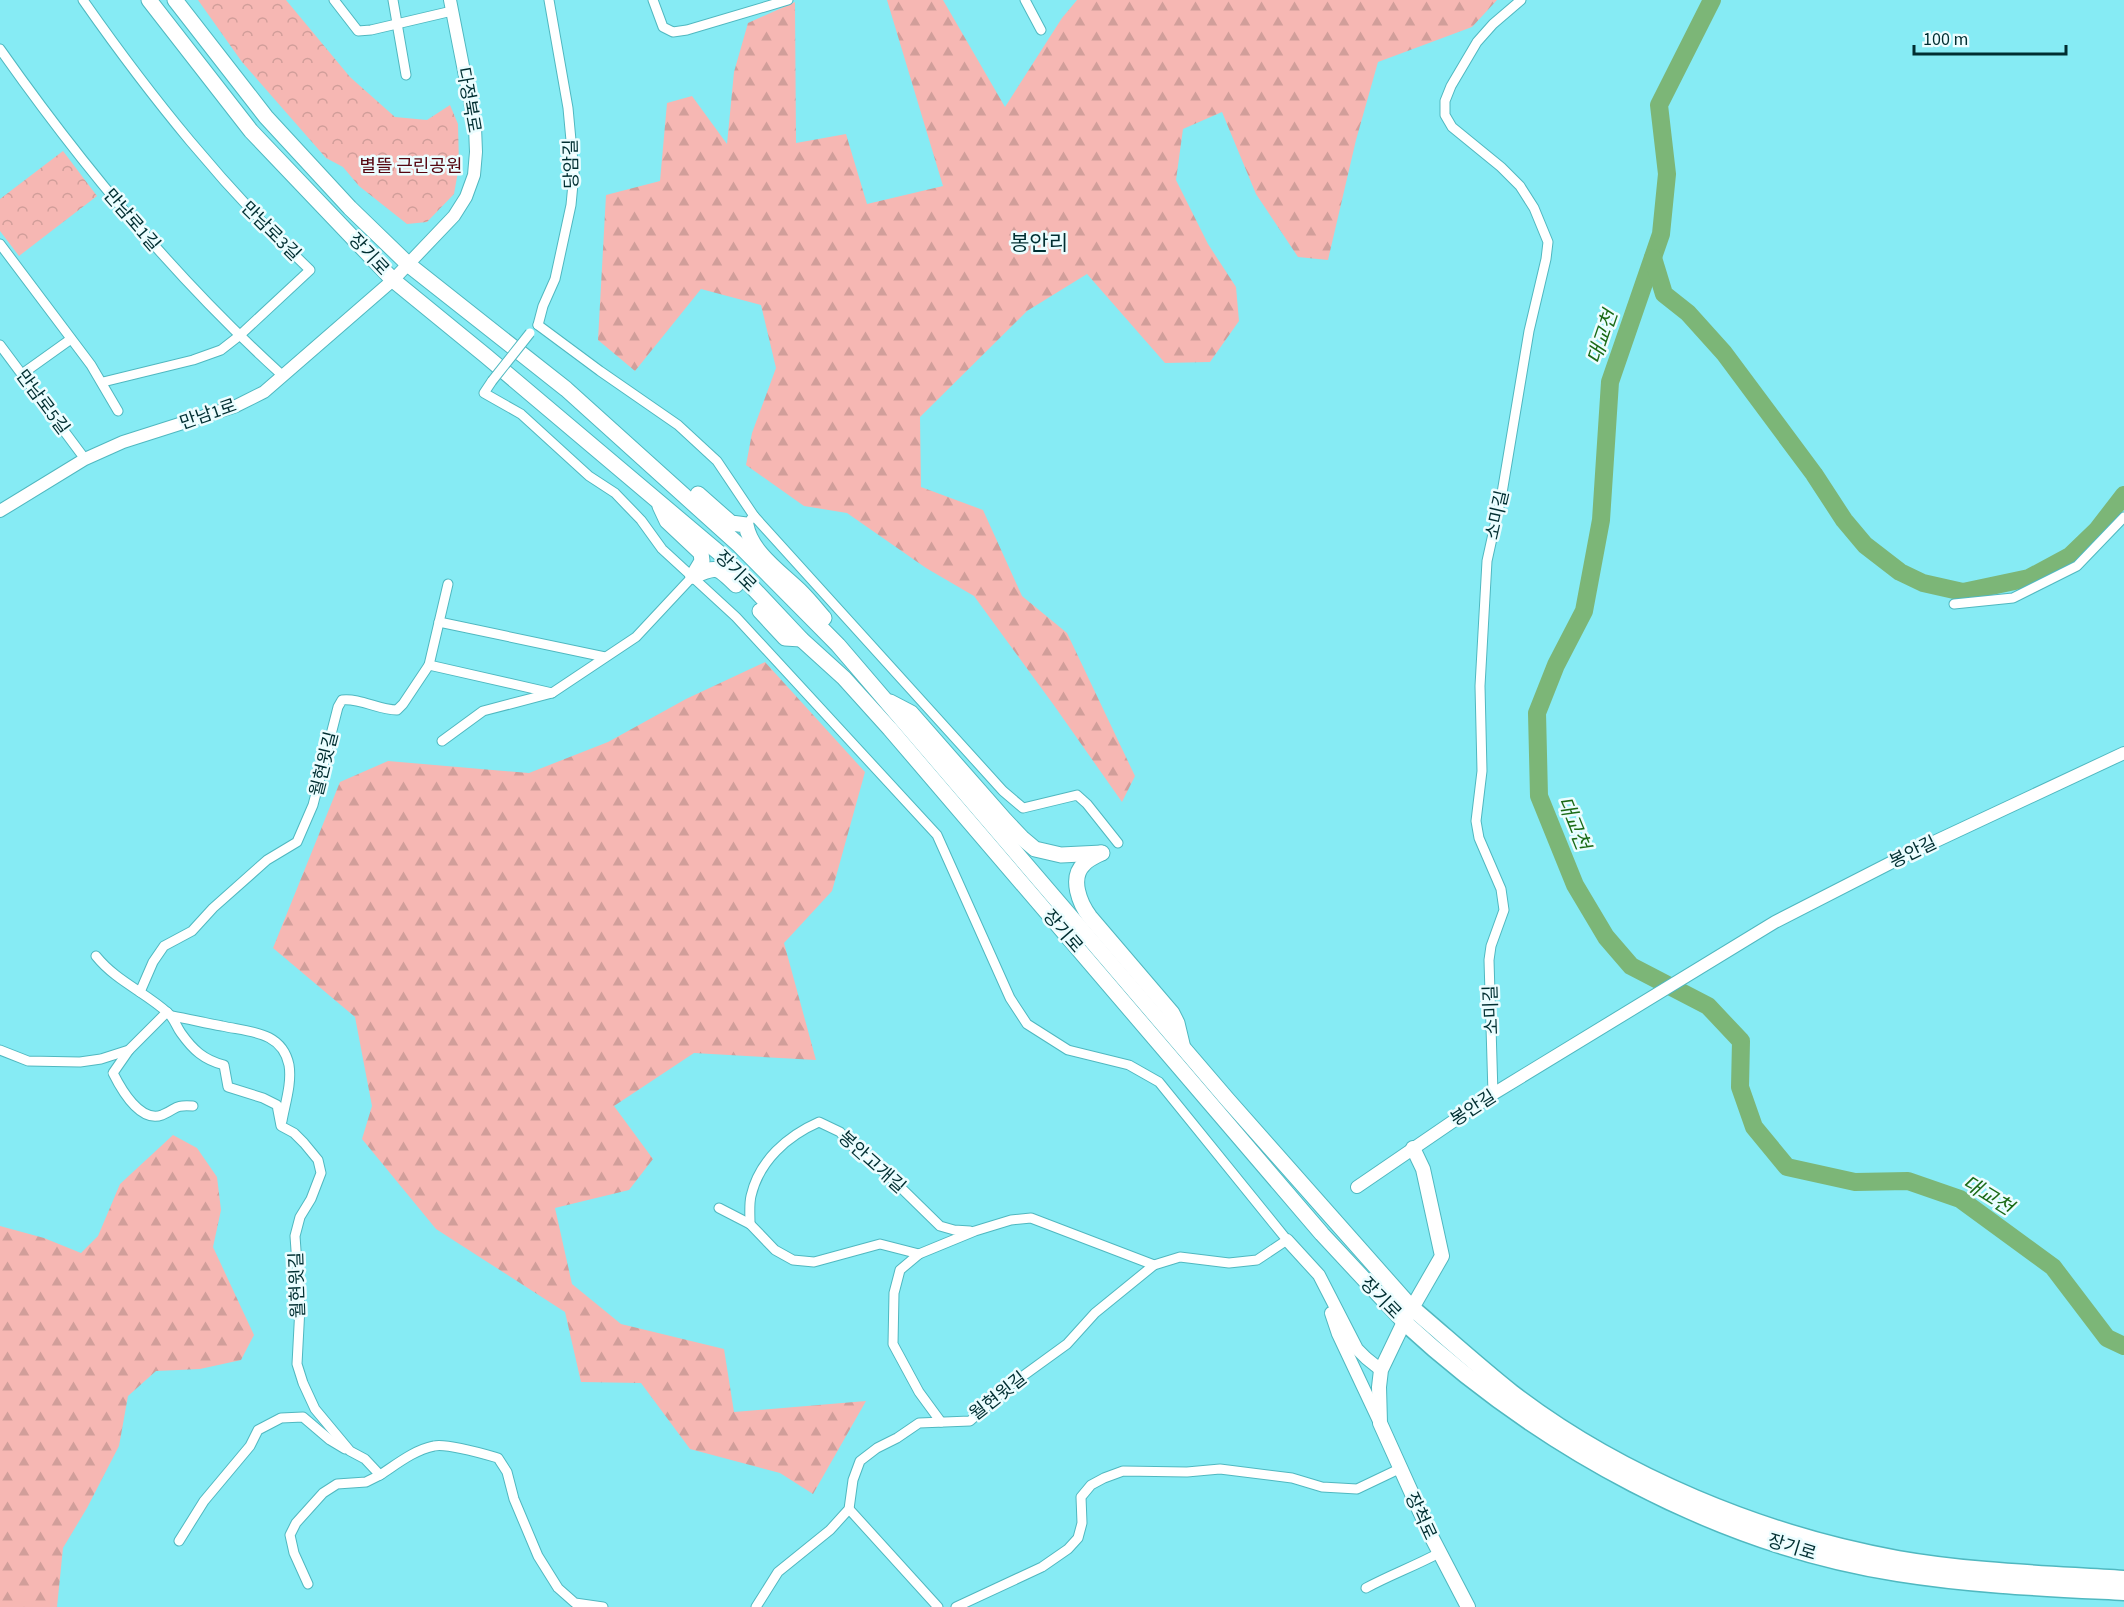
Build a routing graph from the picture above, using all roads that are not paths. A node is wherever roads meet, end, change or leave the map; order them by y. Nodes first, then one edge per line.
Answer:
1 (83, 0) edge
2 (149, 0) edge
3 (175, 0) edge
4 (334, 0) edge
5 (393, 0) edge
6 (549, 0) edge
7 (653, 0) edge
8 (788, 0) edge
9 (1025, 0) edge
10 (1521, 0) edge
11 (451, 6) edge
12 (396, 23) junction
13 (1041, 30) dead end
14 (0, 49) edge
15 (406, 75) dead end
16 (0, 244) edge
17 (409, 265) junction
18 (393, 280) junction
19 (538, 325) junction
20 (239, 336) junction
21 (71, 339) junction
22 (0, 345) edge
23 (22, 374) junction
24 (282, 375) junction
25 (103, 382) junction
26 (566, 389) junction
27 (118, 411) dead end
28 (85, 459) junction
29 (658, 500) junction
30 (0, 511) edge
31 (2124, 517) edge
32 (750, 520) junction
33 (693, 576) junction
34 (448, 584) dead end
35 (1954, 603) dead end
36 (439, 622) junction
37 (801, 639) junction
38 (838, 645) junction
39 (605, 657) junction
40 (429, 665) junction
41 (552, 693) junction
42 (882, 698) junction
43 (442, 741) dead end
44 (2124, 753) edge
45 (1118, 843) dead end
46 (96, 956) dead end
47 (140, 992) junction
48 (169, 1014) junction
49 (1183, 1047) junction
50 (0, 1050) edge
51 (129, 1050) junction
52 (1493, 1094) junction
53 (194, 1106) dead end
54 (281, 1126) junction
55 (1413, 1148) junction
56 (1357, 1187) dead end
57 (719, 1208) dead end
58 (750, 1224) junction
59 (975, 1231) junction
60 (1287, 1240) junction
61 (919, 1254) junction
62 (1154, 1265) junction
63 (1319, 1275) junction
64 (1408, 1315) junction
65 (1381, 1370) junction
66 (941, 1422) junction
67 (1380, 1423) junction
68 (350, 1452) junction
69 (1399, 1469) junction
70 (380, 1475) junction
71 (849, 1509) junction
72 (179, 1541) dead end
73 (1439, 1553) junction
74 (2124, 1579) edge
75 (308, 1584) dead end
76 (1366, 1588) dead end
77 (2124, 1592) edge
78 (603, 1607) edge
79 (756, 1607) edge
80 (939, 1607) edge
81 (956, 1607) edge
82 (1468, 1607) edge

1 - 20 street, 만남로3길
2 - 18 main road, 장기로
3 - 17 main road, 장기로
4 - 12 street
5 - 12 street
6 - 19 street, 당암길
7 - 8 street
9 - 13 street
10 - 52 street, 소미길
11 - 12 street
11 - 17 street, 다정북로
12 - 15 street
14 - 20 street, 만남로1길
16 - 21 street
17 - 18 street, 다정북로
17 - 26 main road, 장기로
18 - 24 street, 만남1로
18 - 29 main road, 장기로
19 - 32 street
19 - 33 street, bridge
20 - 24 street, 만남로1길
20 - 25 street, 만남로3길
21 - 23 street
21 - 25 street
22 - 23 street, 만남로5길
23 - 28 street, 만남로5길
24 - 28 street, 만남1로
25 - 27 street
26 - 32 main road
26 - 38 main road, 장기로
28 - 30 street, 만남1로
29 - 33 main road
29 - 37 main road, 장기로
31 - 35 street
32 - 38 main road
32 - 45 street
33 - 37 main road
33 - 39 street
33 - 60 street
34 - 36 street
36 - 39 street
36 - 40 street
37 - 64 main road, 장기로
38 - 42 main road, 장기로
39 - 41 street
40 - 41 street
40 - 47 street, 월현윗길
41 - 43 street
42 - 49 main road, 장기로
42 - 49 main road
44 - 52 street, 봉안길
46 - 47 street
47 - 48 street
48 - 51 street
48 - 54 street, 월현윗길
48 - 54 street
49 - 64 main road, 장기로
50 - 51 street
51 - 53 street
52 - 55 street, 봉안길
54 - 68 street, 월현윗길
55 - 56 street, 봉안길
55 - 64 main road
57 - 58 street
58 - 59 street, 봉안고개길
58 - 61 street
59 - 61 street, 봉안고개길
59 - 62 street, 봉안고개길
60 - 62 street, 월현윗길
60 - 63 street
61 - 66 street
62 - 66 street, 월현윗길
63 - 65 street
63 - 67 street
64 - 65 main road
64 - 74 highway, 장기로
64 - 77 highway, 장기로
65 - 67 main road
66 - 71 street, 월현윗길
67 - 69 main road, 장척로
68 - 70 street, 월현윗길
68 - 72 street, 월현윗길
69 - 73 main road, 장척로
69 - 81 street
70 - 75 street
70 - 78 street
71 - 79 street
71 - 80 street
73 - 76 street
73 - 82 main road, 장척로

